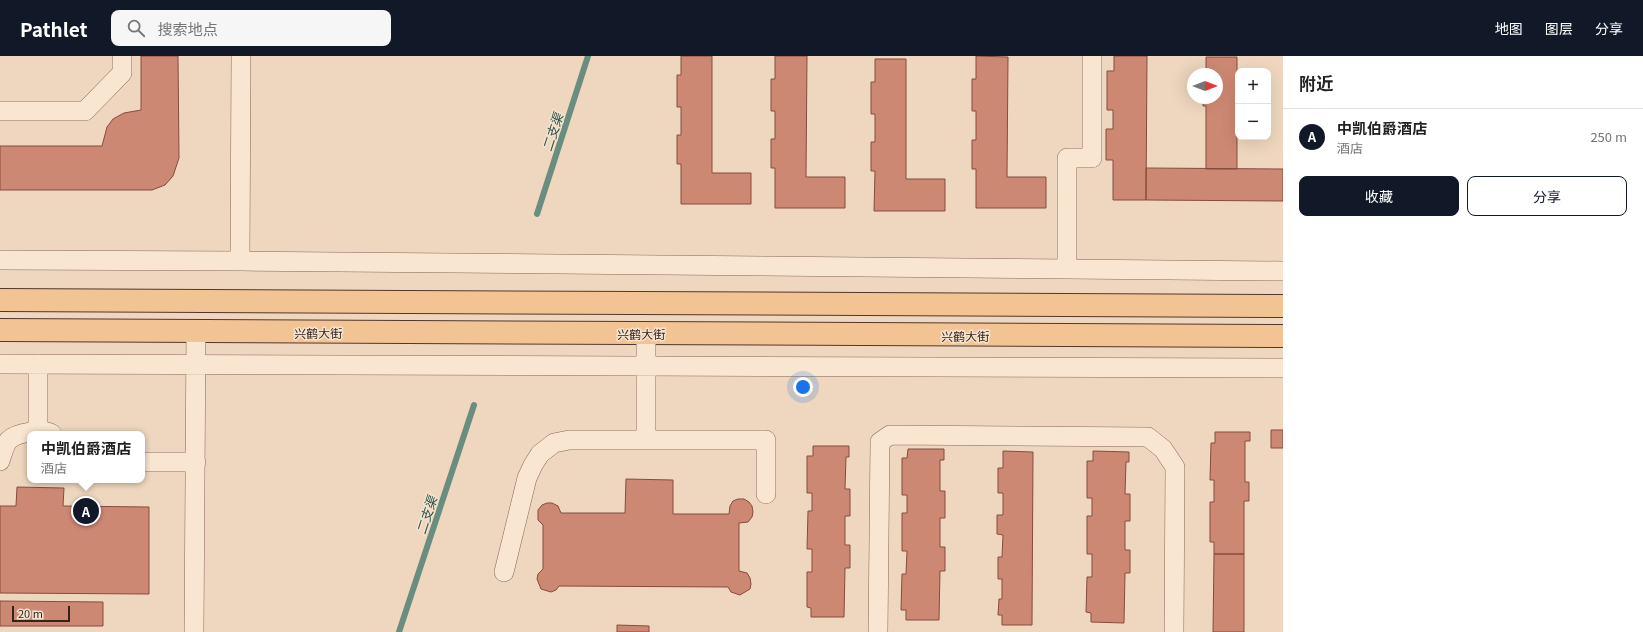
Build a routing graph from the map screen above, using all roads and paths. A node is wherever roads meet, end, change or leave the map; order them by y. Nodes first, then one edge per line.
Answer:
1 (122, 56) edge
2 (241, 56) edge
3 (1092, 56) edge
4 (0, 111) edge
5 (0, 260) edge
6 (240, 261) junction
7 (1067, 269) junction
8 (1283, 271) edge
9 (0, 300) edge
10 (1283, 306) edge
11 (0, 330) edge
12 (196, 331) junction
13 (646, 333) junction
14 (1283, 336) edge
15 (0, 364) edge
16 (38, 364) junction
17 (196, 364) junction
18 (646, 366) junction
19 (1283, 368) edge
20 (45, 431) edge
21 (27, 433) edge
22 (646, 440) junction
23 (0, 461) edge
24 (145, 462) edge
25 (196, 462) junction
26 (766, 494) dead end
27 (504, 572) dead end
28 (194, 632) edge
29 (878, 632) edge
30 (1174, 632) edge

1 - 4 street
2 - 6 street
3 - 7 street
5 - 6 street
6 - 7 street
7 - 8 street
9 - 10 main road
11 - 12 main road, 兴鹤大街
12 - 13 main road, 兴鹤大街
12 - 17 street
13 - 14 main road, 兴鹤大街
13 - 18 street
15 - 16 street
16 - 17 street
16 - 20 street
17 - 18 street
17 - 25 street
18 - 19 street
18 - 22 street
21 - 23 street
22 - 26 street
22 - 27 street
24 - 25 street
25 - 28 street
29 - 30 street

